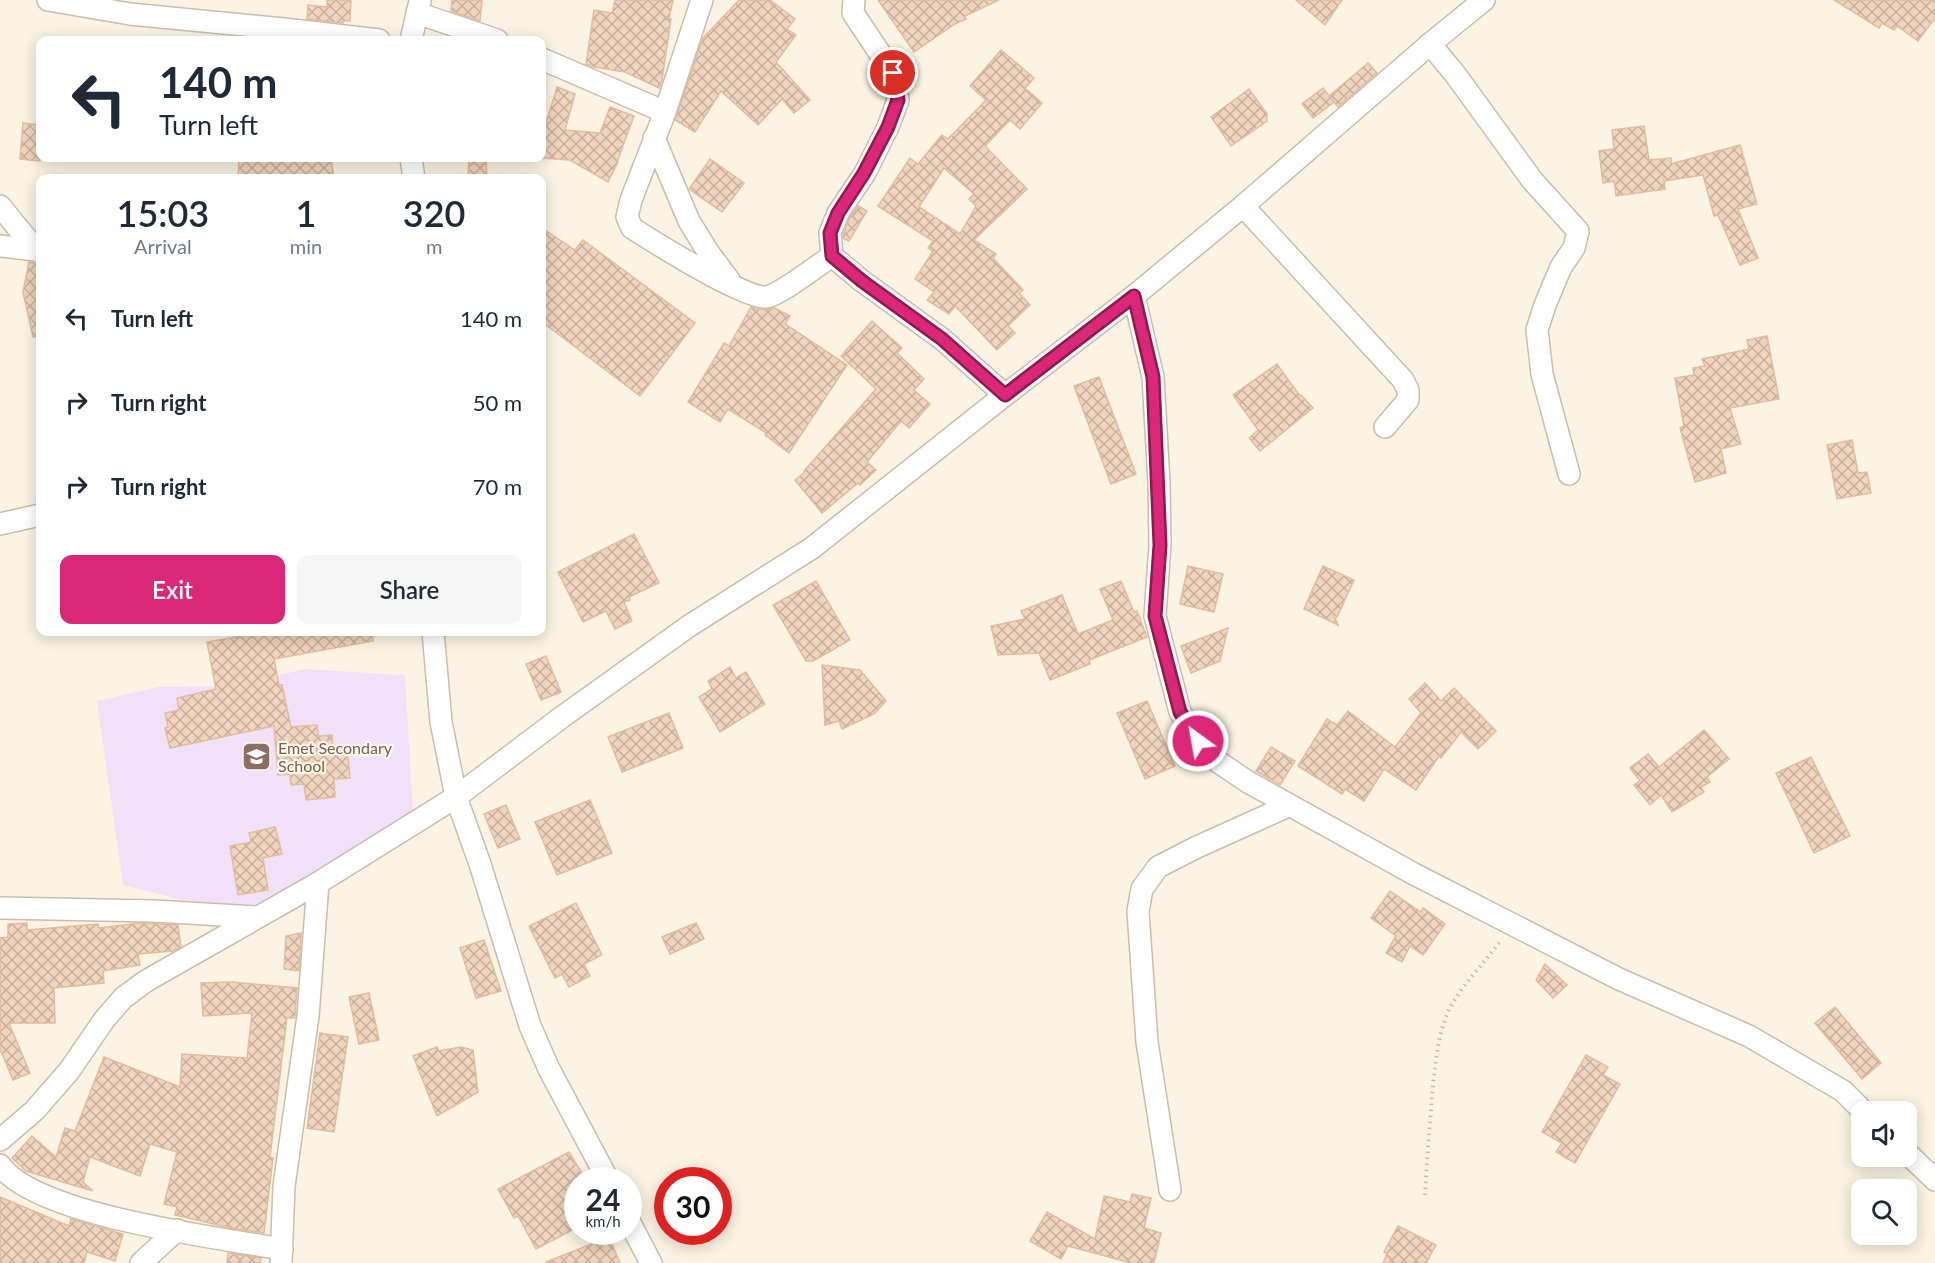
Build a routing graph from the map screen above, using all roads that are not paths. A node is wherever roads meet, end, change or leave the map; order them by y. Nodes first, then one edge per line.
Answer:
1 (48, 0) edge
2 (702, 0) edge
3 (854, 0) edge
4 (1484, 0) edge
5 (419, 7) edge
6 (344, 36) edge
7 (412, 36) edge
8 (487, 36) edge
9 (1430, 44) junction
10 (546, 61) edge
11 (665, 112) junction
12 (654, 138) junction
13 (0, 206) edge
14 (1243, 206) junction
15 (0, 246) edge
16 (36, 249) edge
17 (36, 251) edge
18 (832, 256) junction
19 (735, 288) junction
20 (1134, 296) junction
21 (1005, 395) junction
22 (1385, 427) dead end
23 (1569, 474) dead end
24 (36, 516) edge
25 (0, 524) edge
26 (433, 636) edge
27 (456, 797) junction
28 (1288, 806) junction
29 (318, 883) junction
30 (0, 908) edge
31 (257, 917) junction
32 (1853, 1101) edge
33 (0, 1140) edge
34 (1917, 1163) edge
35 (0, 1166) edge
36 (601, 1167) edge
37 (1935, 1180) edge
38 (1170, 1190) dead end
39 (177, 1230) junction
40 (641, 1245) edge
41 (282, 1256) edge
42 (141, 1263) edge
43 (651, 1263) edge

1 - 6 street
2 - 11 street
3 - 18 street
4 - 9 street
5 - 7 street
5 - 8 street
9 - 14 street
9 - 23 street
10 - 11 street
11 - 12 street
12 - 19 street
12 - 19 street
13 - 16 street
14 - 20 street
14 - 22 street
15 - 17 street
18 - 19 street
18 - 21 street
20 - 21 street
20 - 28 street
21 - 27 street
24 - 25 street
26 - 27 street
27 - 29 street
27 - 36 street
28 - 32 street
28 - 38 street
29 - 31 street
29 - 41 street
30 - 31 street
31 - 33 street
34 - 37 street
35 - 39 street
39 - 41 street
39 - 42 street
40 - 43 street

